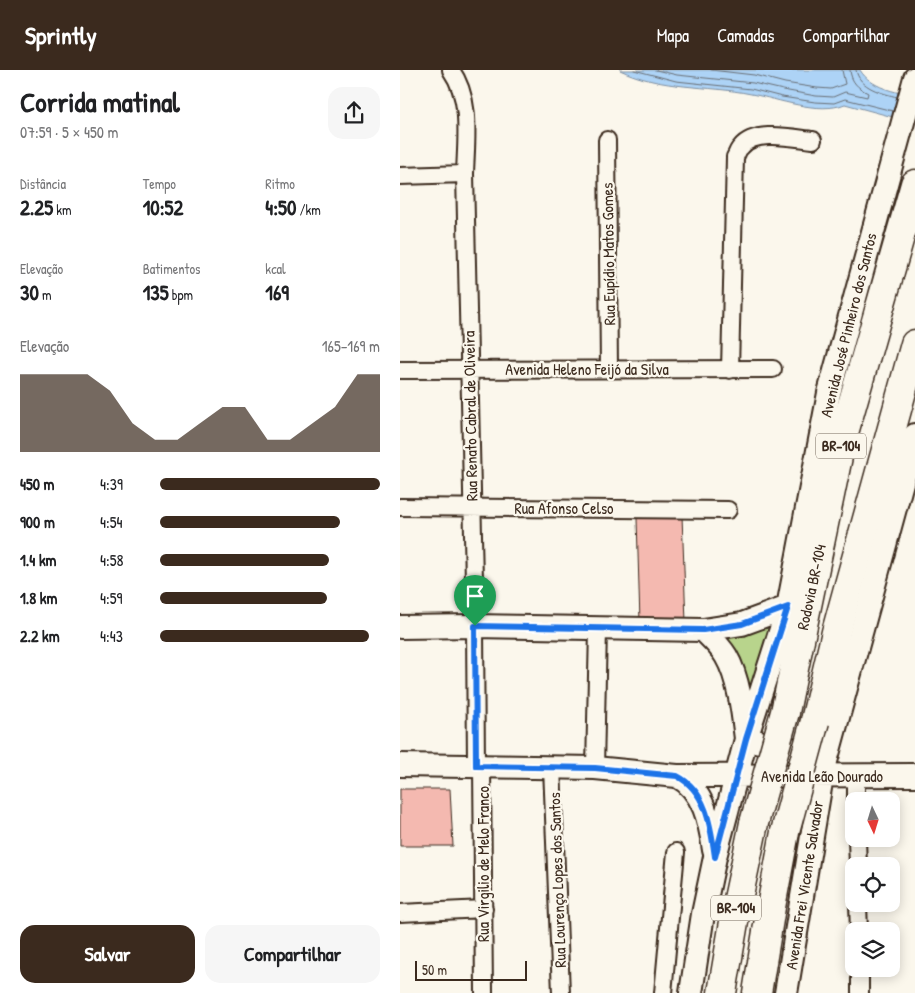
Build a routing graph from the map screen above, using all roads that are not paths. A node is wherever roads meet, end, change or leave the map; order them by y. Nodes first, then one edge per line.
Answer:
1 (451, 70) edge
2 (915, 78) edge
3 (607, 140) dead end
4 (813, 140) dead end
5 (465, 174) junction
6 (400, 176) edge
7 (915, 184) edge
8 (915, 344) edge
9 (609, 368) junction
10 (470, 369) junction
11 (773, 369) dead end
12 (400, 370) edge
13 (730, 370) junction
14 (915, 435) edge
15 (400, 507) edge
16 (471, 508) junction
17 (728, 510) dead end
18 (788, 607) junction
19 (475, 626) junction
20 (400, 627) edge
21 (598, 629) junction
22 (703, 630) junction
23 (746, 739) junction
24 (400, 764) edge
25 (479, 766) junction
26 (824, 766) junction
27 (552, 767) junction
28 (595, 768) junction
29 (915, 775) edge
30 (677, 776) junction
31 (736, 776) junction
32 (856, 776) junction
33 (856, 792) edge
34 (676, 852) dead end
35 (715, 857) junction
36 (484, 910) junction
37 (400, 913) edge
38 (860, 977) edge
39 (484, 993) edge
40 (562, 993) edge
41 (663, 993) edge
42 (691, 993) edge
43 (722, 993) edge
44 (757, 993) edge
45 (786, 993) edge
46 (860, 993) edge

1 - 5 street, Rua Renato Cabral de Oliveira
2 - 18 main road, Avenida José Pinheiro dos Santos
3 - 9 street, Rua Eupídio Matos Gomes
4 - 13 street
5 - 6 street
5 - 10 street, Rua Renato Cabral de Oliveira
7 - 43 highway, Rodovia BR-104 / BR-104, bridge
8 - 44 highway, BR-104, bridge
9 - 10 street, Avenida Heleno Feijó da Silva
9 - 13 street, Avenida Heleno Feijó da Silva
10 - 12 street, Avenida Heleno Feijó da Silva
10 - 16 street, Rua Renato Cabral de Oliveira
11 - 13 street, Avenida Heleno Feijó da Silva
14 - 26 main road
15 - 16 street, Rua Afonso Celso
16 - 17 street, Rua Afonso Celso
16 - 19 street, Rua Renato Cabral de Oliveira
18 - 22 main road
18 - 23 main road, Avenida José Pinheiro dos Santos
19 - 20 main road
19 - 21 main road
19 - 25 street, Rua Renato Cabral de Oliveira
21 - 22 main road
21 - 28 street
22 - 23 main road
23 - 26 main road
23 - 31 main road, Avenida José Pinheiro dos Santos
24 - 25 main road, Avenida Leão Dourado
25 - 27 main road, Avenida Leão Dourado
25 - 36 street, Rua Virgilio de Melo Franco
26 - 31 main road, Avenida Leão Dourado
26 - 32 main road, Avenida Leão Dourado
26 - 45 main road, Avenida Frei Vicente Salvador
27 - 28 main road, Avenida Leão Dourado
27 - 40 street, Rua Lourenço Lopes dos Santos
28 - 30 main road, Avenida Leão Dourado
29 - 32 main road, Avenida Leão Dourado
30 - 31 main road, Avenida Leão Dourado
30 - 35 main road
31 - 35 main road, Avenida José Pinheiro dos Santos
32 - 33 street
34 - 41 street
35 - 42 main road, Avenida José Pinheiro dos Santos
36 - 37 street
36 - 39 street, Rua Virgilio de Melo Franco
38 - 46 street

